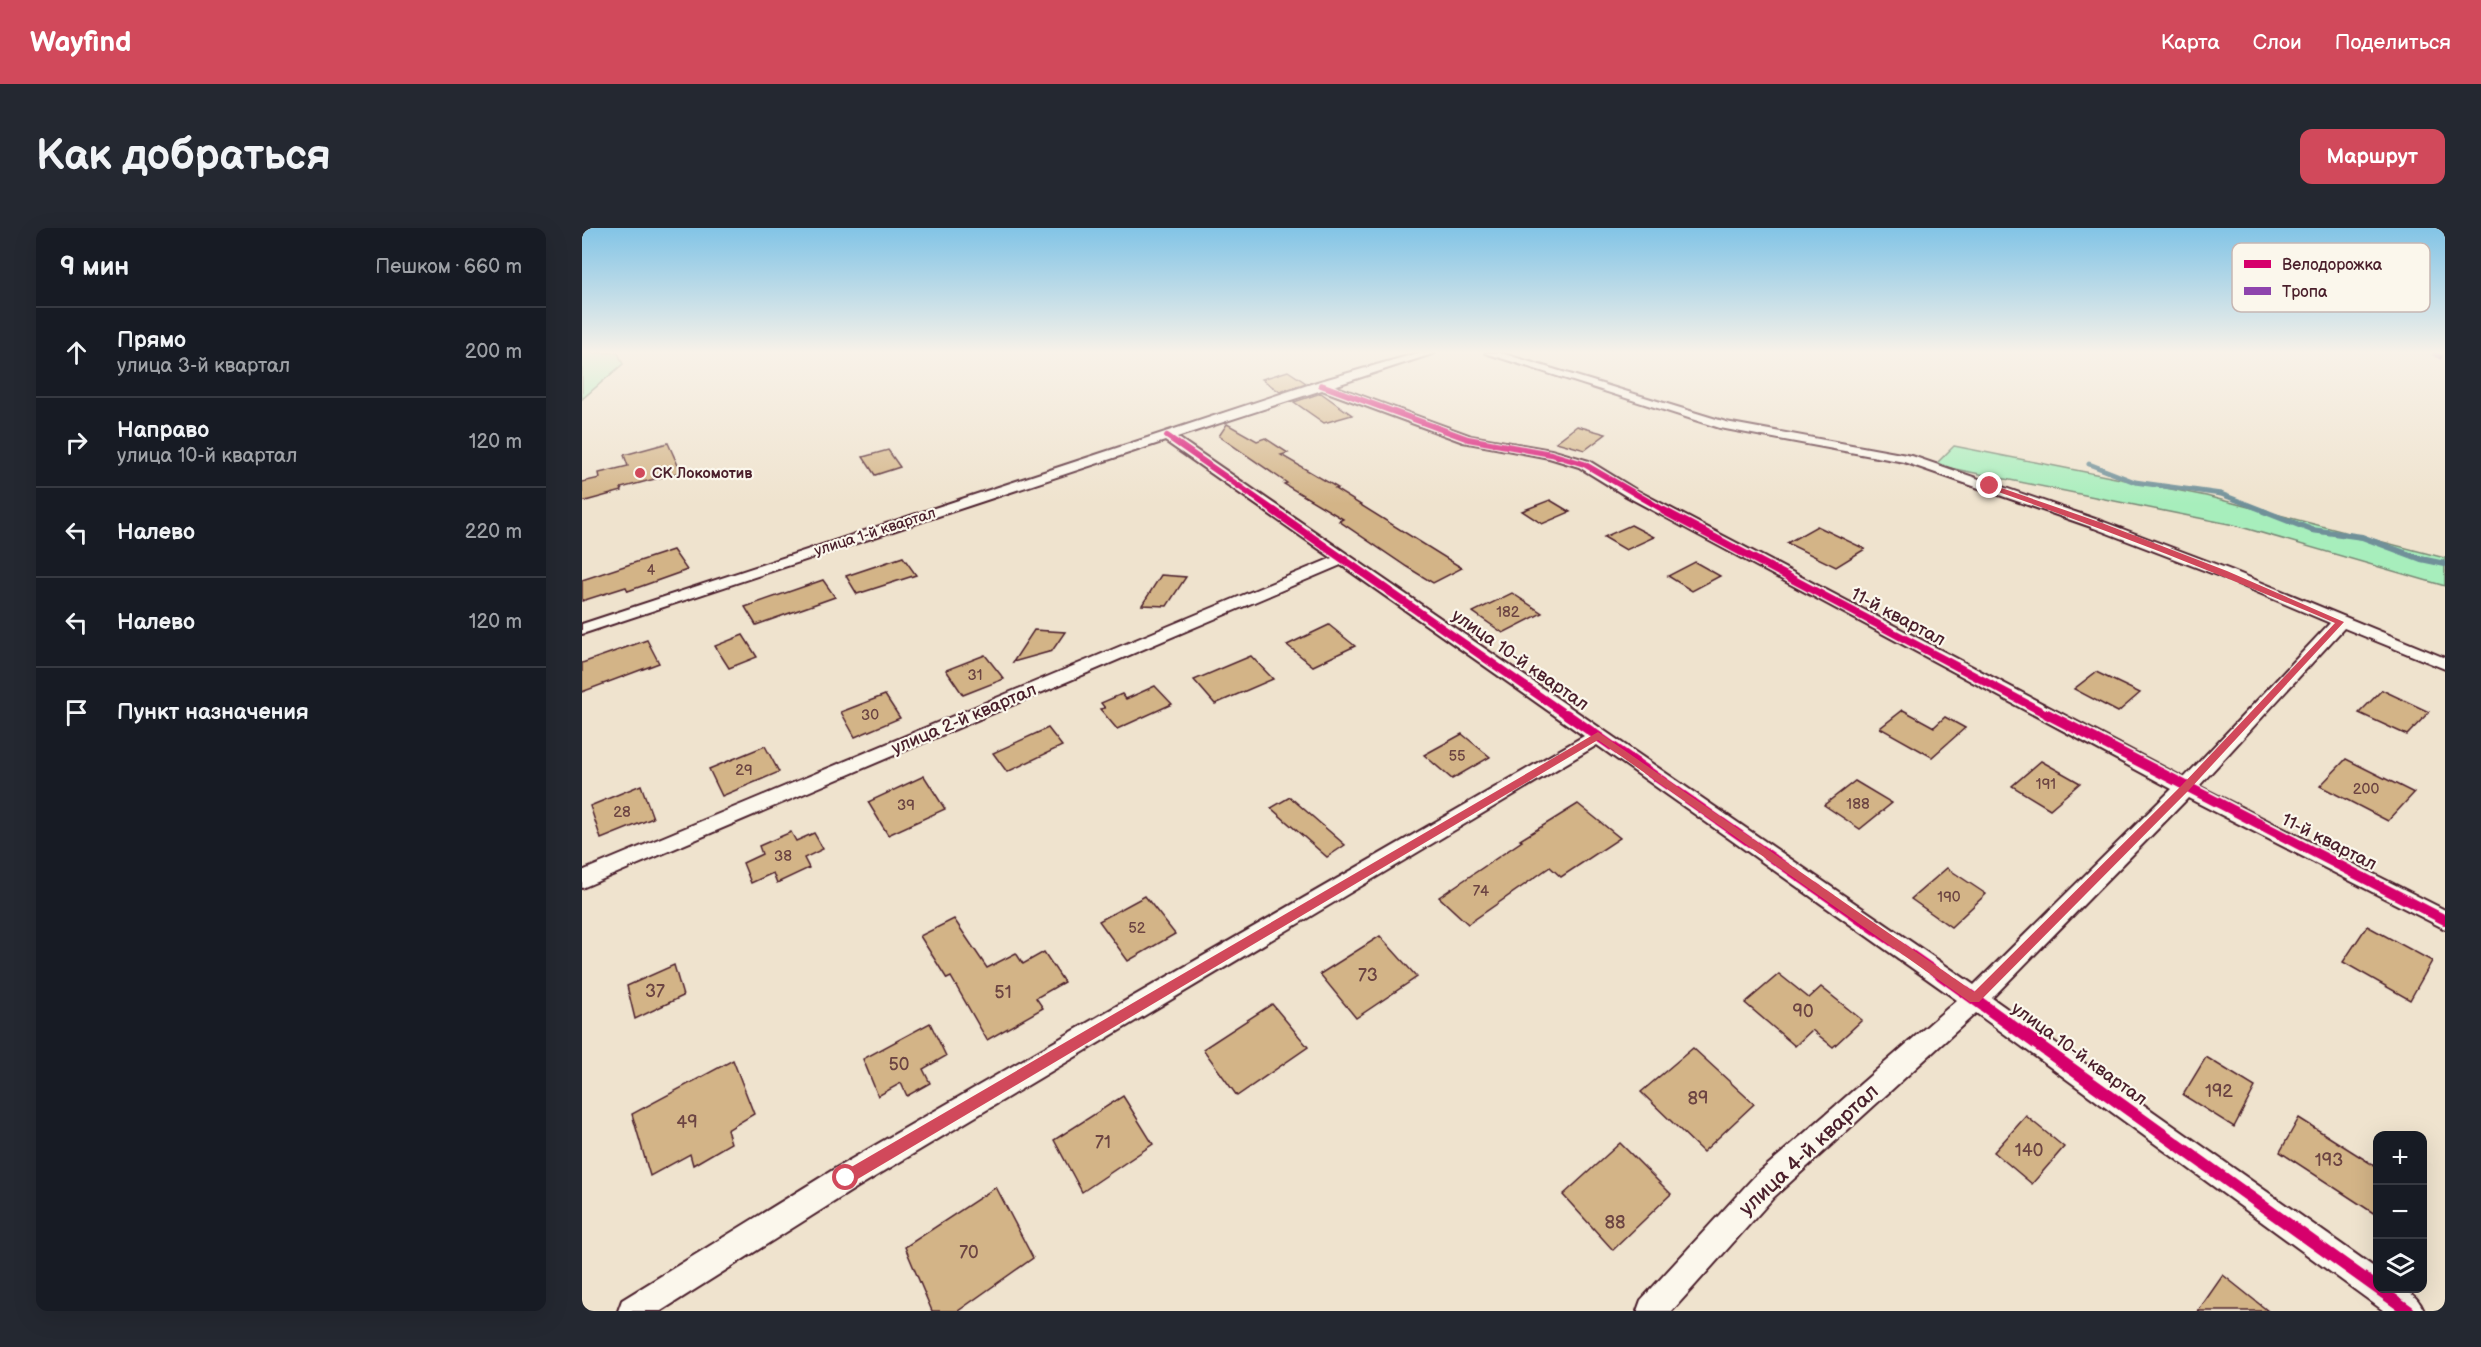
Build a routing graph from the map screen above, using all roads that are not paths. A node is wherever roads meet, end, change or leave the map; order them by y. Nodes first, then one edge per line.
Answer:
1 (1269, 404) edge
2 (1371, 404) edge
3 (1650, 404) edge
4 (1167, 436) junction
5 (1345, 558) junction
6 (2340, 622) junction
7 (582, 628) edge
8 (2445, 664) edge
9 (1598, 736) junction
10 (2186, 788) junction
11 (582, 880) edge
12 (2445, 920) edge
13 (1975, 999) junction
14 (633, 1311) edge
15 (1652, 1311) edge
16 (2409, 1311) edge

1 - 4 street, улица 1-й квартал
2 - 10 street, 11-й квартал
3 - 6 street
4 - 5 street, улица 10-й квартал
4 - 7 street, улица 1-й квартал
5 - 9 street, улица 10-й квартал
5 - 11 street, улица 2-й квартал
6 - 8 street
6 - 10 street, улица 4-й квартал
9 - 13 street, улица 10-й квартал
9 - 14 street
10 - 12 street, 11-й квартал
10 - 13 street, улица 4-й квартал
13 - 15 street, улица 4-й квартал
13 - 16 street, улица 10-й квартал

